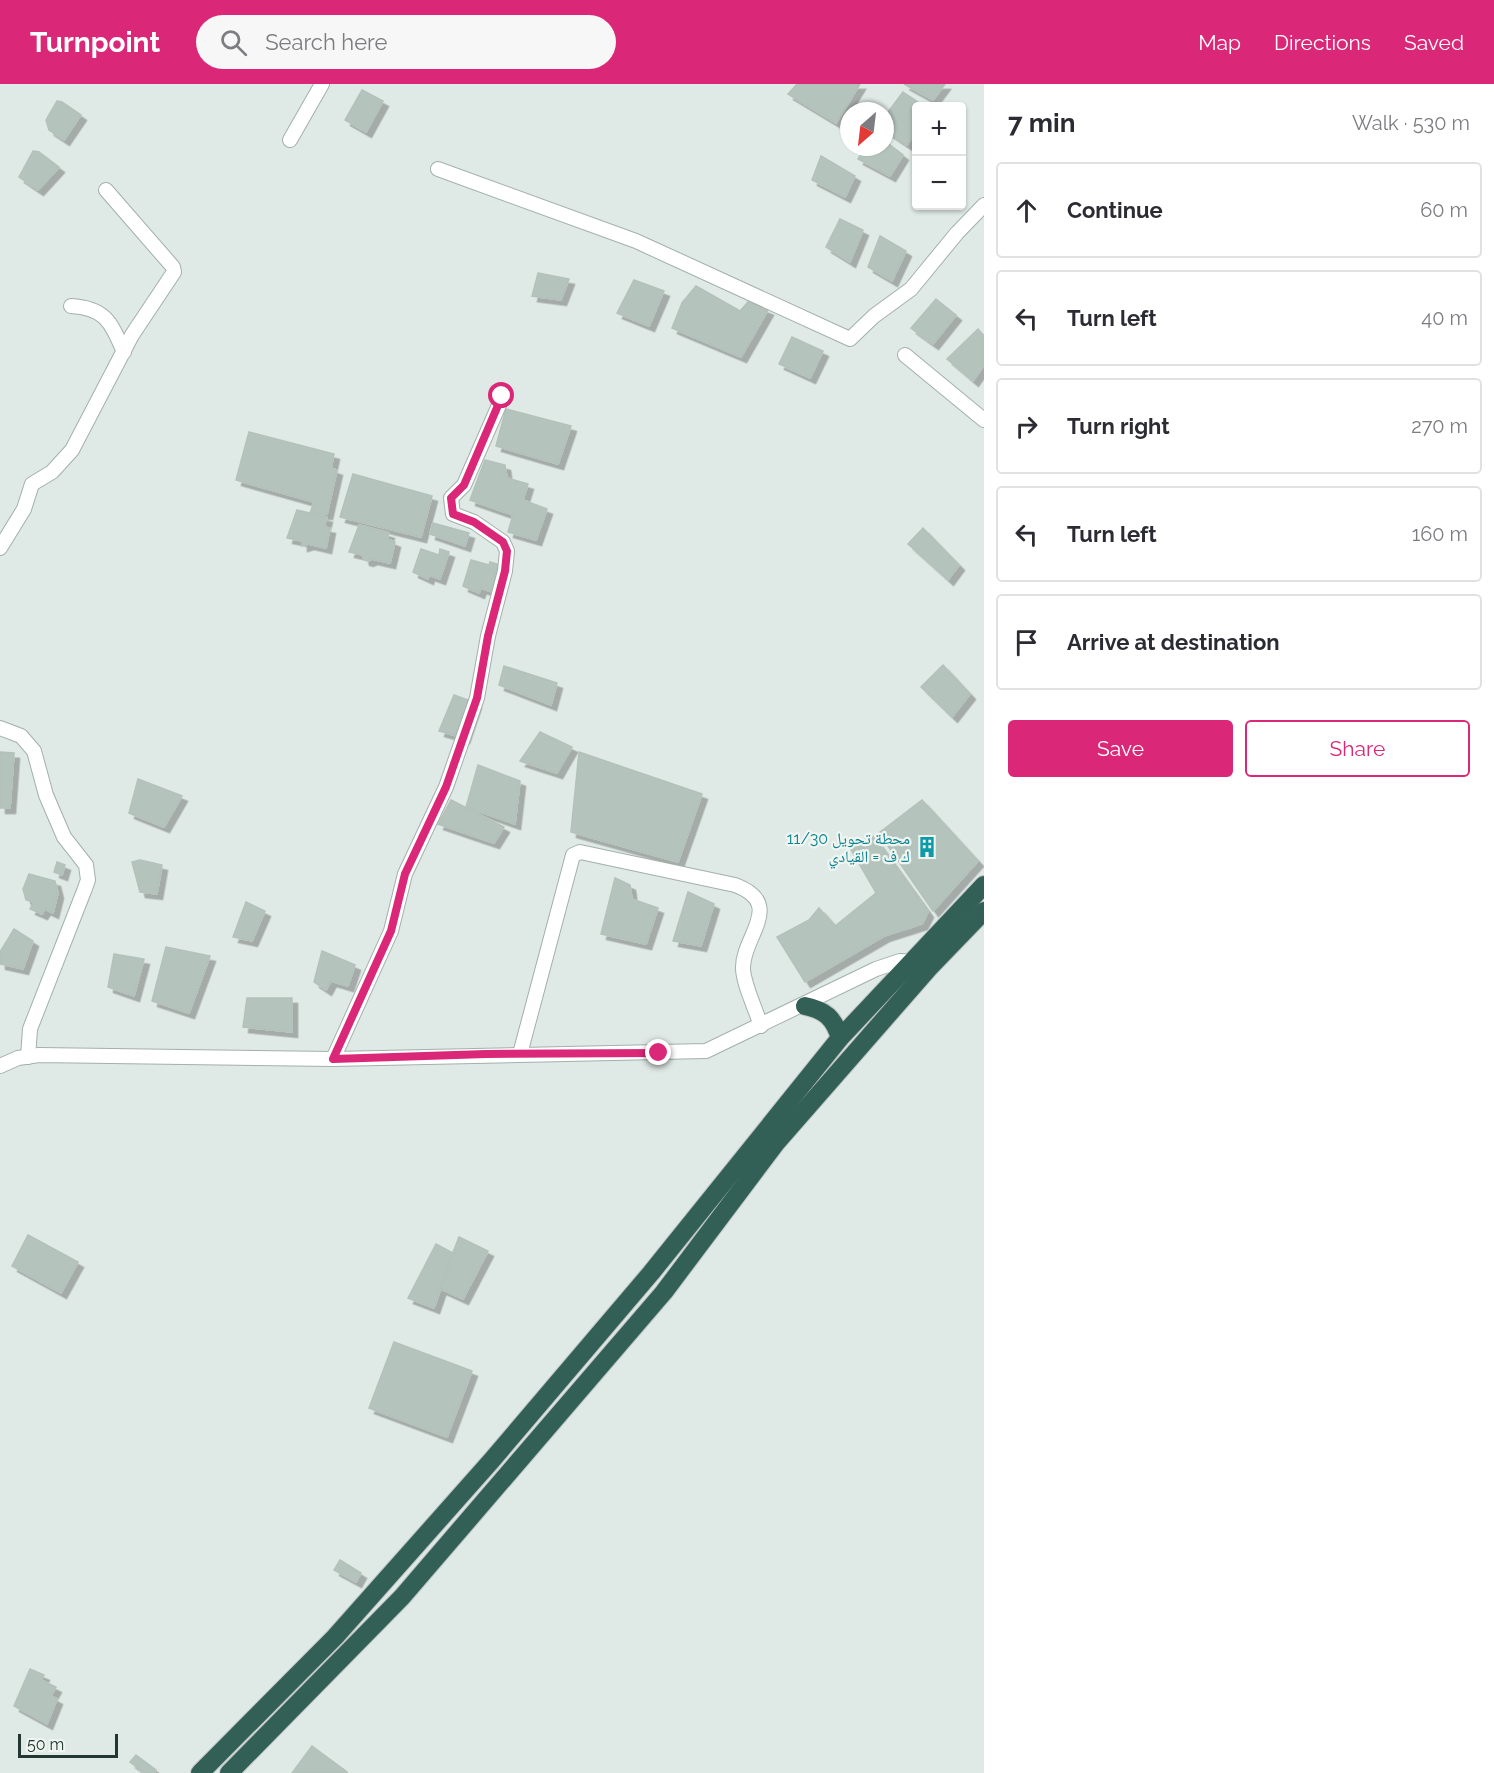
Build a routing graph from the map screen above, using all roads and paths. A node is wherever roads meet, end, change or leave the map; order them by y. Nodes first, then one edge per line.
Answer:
1 (322, 84) edge
2 (290, 140) dead end
3 (438, 169) dead end
4 (106, 190) dead end
5 (984, 205) edge
6 (71, 306) dead end
7 (124, 351) junction
8 (904, 355) dead end
9 (502, 396) dead end
10 (984, 420) edge
11 (0, 548) edge
12 (0, 728) edge
13 (984, 885) edge
14 (984, 911) edge
15 (911, 960) junction
16 (929, 968) junction
17 (805, 1006) junction
18 (760, 1026) junction
19 (840, 1038) junction
20 (520, 1054) junction
21 (28, 1057) junction
22 (333, 1059) junction
23 (0, 1066) edge
24 (200, 1773) edge
25 (229, 1773) edge

1 - 2 street
3 - 5 street
4 - 7 street
6 - 7 street
7 - 11 street
8 - 10 street
9 - 22 street
12 - 21 street
13 - 15 highway
14 - 16 highway
15 - 16 street
15 - 17 street
15 - 19 highway
16 - 25 highway
17 - 18 street
17 - 19 highway
18 - 20 street
18 - 20 street
19 - 24 highway
20 - 22 street
21 - 22 street
21 - 23 street

